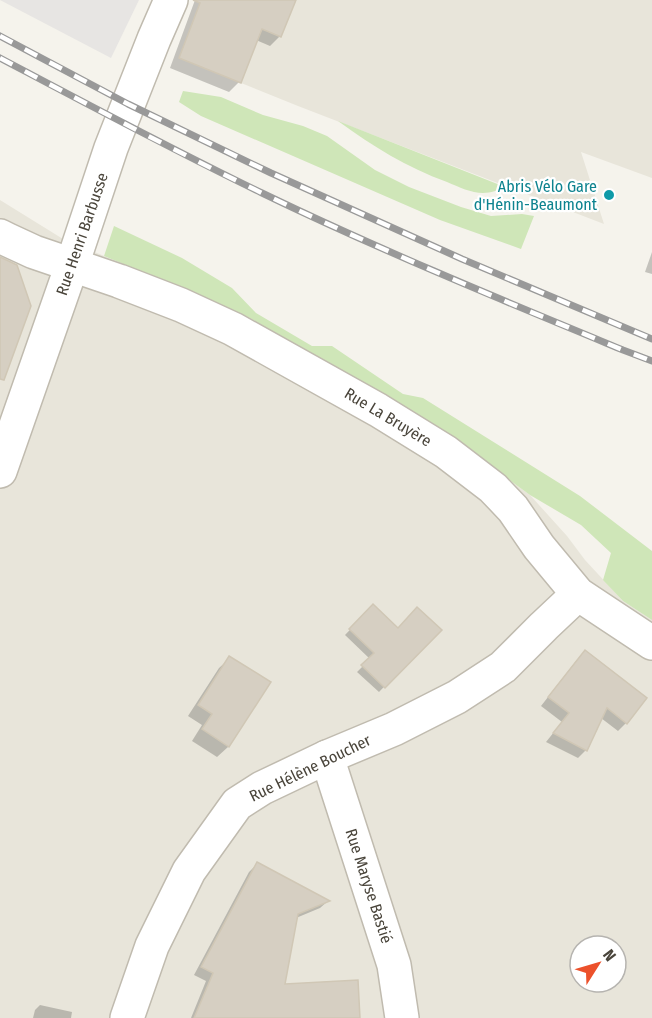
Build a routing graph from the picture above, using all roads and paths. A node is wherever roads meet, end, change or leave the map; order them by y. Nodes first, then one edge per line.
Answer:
1 (171, 0) edge
2 (0, 236) edge
3 (72, 265) junction
4 (0, 471) edge
5 (579, 594) junction
6 (652, 643) edge
7 (327, 757) junction
8 (127, 1018) edge
9 (402, 1018) edge

1 - 3 street, Rue Henri Barbusse
2 - 3 street, Rue La Bruyère
3 - 4 street, Rue Henri Barbusse
3 - 5 street, Rue La Bruyère
5 - 6 street, Rue La Bruyère
5 - 7 street, Rue Hélène Boucher
7 - 8 street, Rue Hélène Boucher
7 - 9 street, Rue Maryse Bastié

